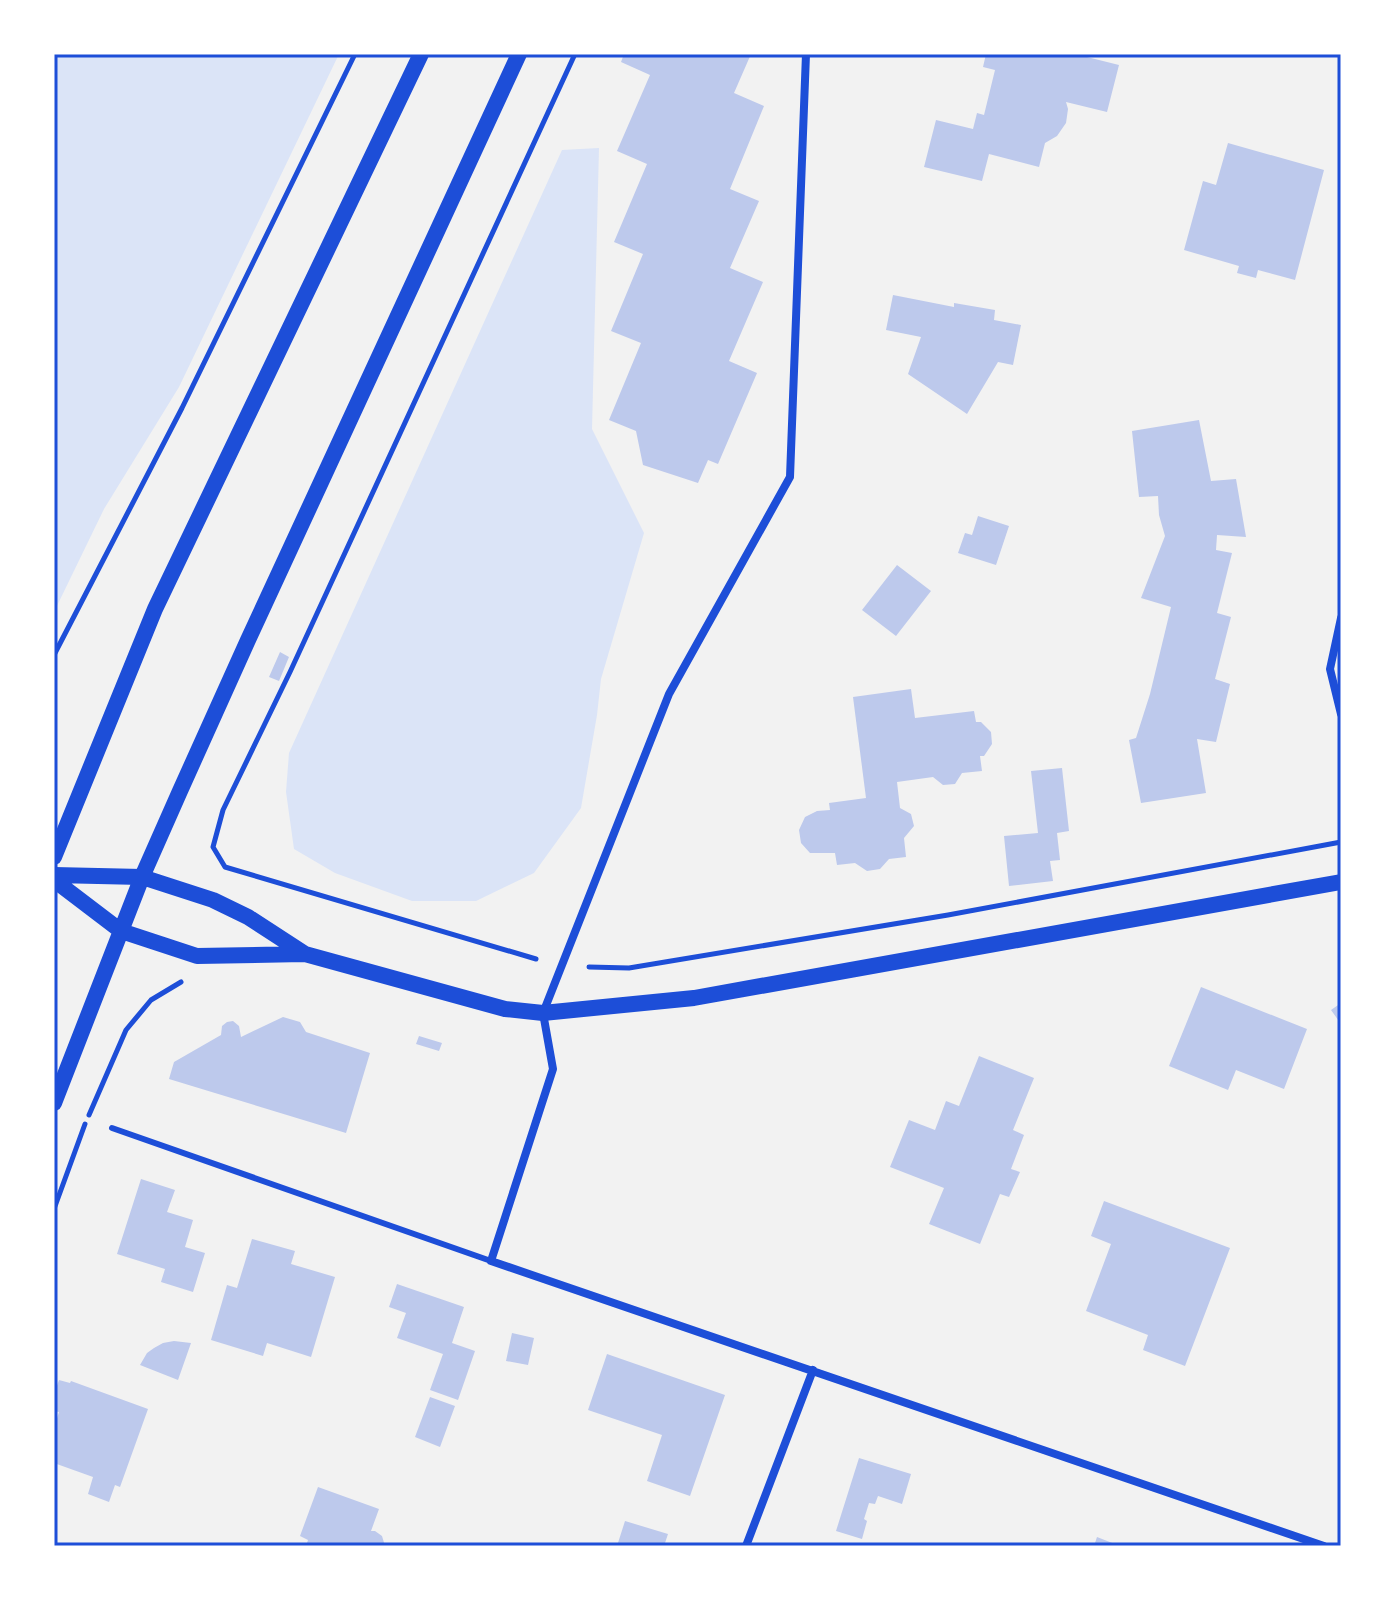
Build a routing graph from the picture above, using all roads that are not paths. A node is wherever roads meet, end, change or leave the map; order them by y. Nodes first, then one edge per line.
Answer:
1 (421, 54) edge
2 (519, 54) edge
3 (806, 54) edge
4 (1341, 618) edge
5 (1341, 714) edge
6 (54, 857) edge
7 (54, 877) edge
8 (142, 877) junction
9 (1341, 882) edge
10 (121, 931) junction
11 (305, 954) junction
12 (543, 1013) junction
13 (54, 1103) edge
14 (112, 1128) dead end
15 (491, 1261) junction
16 (813, 1370) junction
17 (746, 1546) edge
18 (1324, 1546) edge

1 - 6 main road
2 - 8 main road
3 - 12 street
4 - 5 street
7 - 8 main road
7 - 10 main road
8 - 10 main road
8 - 11 main road
9 - 12 main road
10 - 11 main road
10 - 13 main road
11 - 12 main road
12 - 15 street
14 - 15 lane
15 - 16 street
16 - 17 street
16 - 18 street

